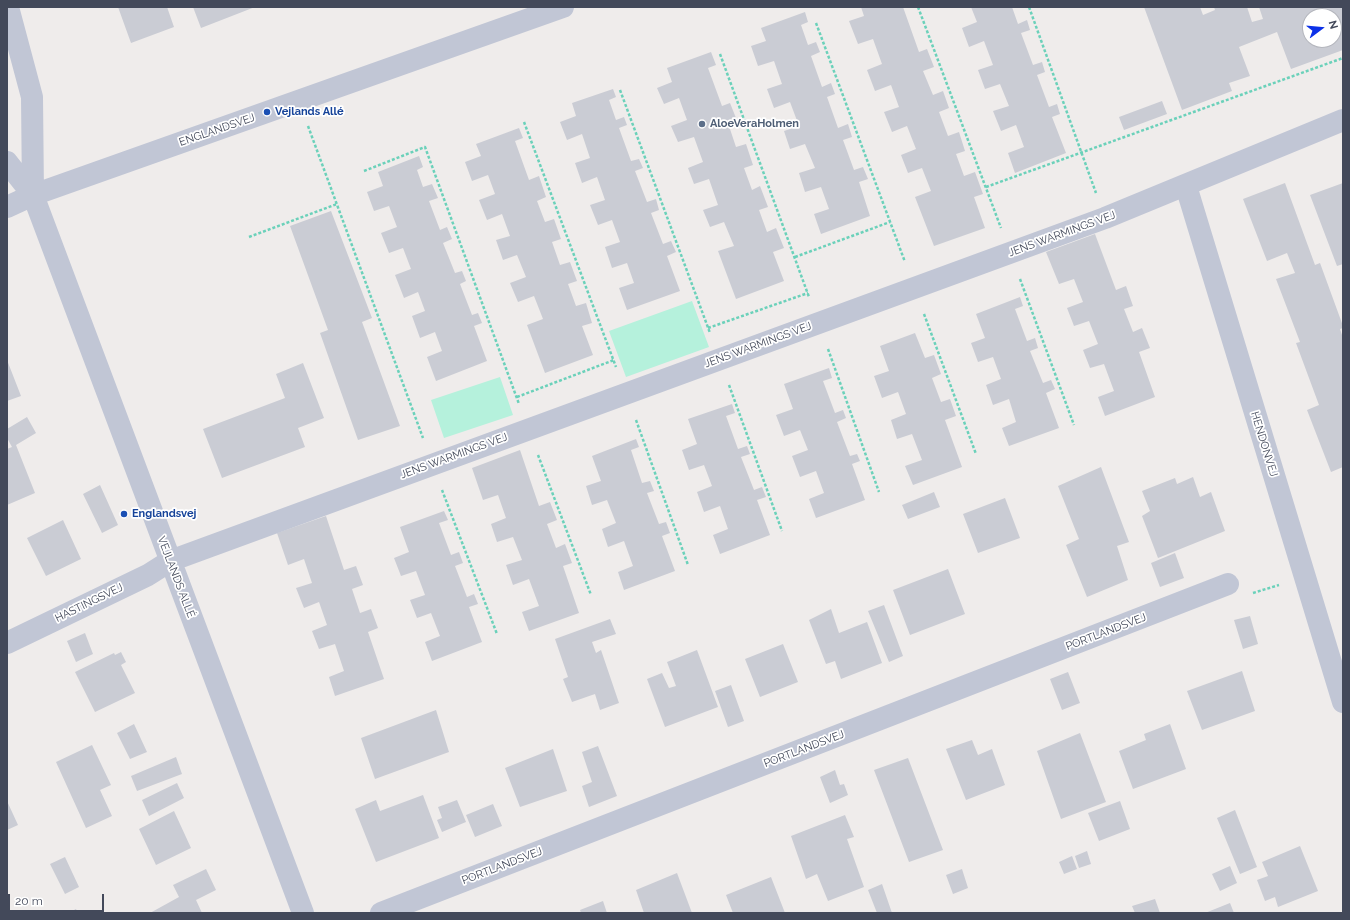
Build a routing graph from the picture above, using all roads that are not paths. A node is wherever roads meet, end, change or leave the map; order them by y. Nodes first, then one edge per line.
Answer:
1 (8, 7) edge
2 (564, 7) edge
3 (513, 16) edge
4 (1343, 120) edge
5 (7, 162) edge
6 (1186, 186) junction
7 (33, 195) junction
8 (7, 208) edge
9 (170, 561) junction
10 (1228, 584) road end
11 (7, 643) edge
12 (1343, 702) edge
13 (303, 913) edge
14 (381, 913) edge

1 - 7 street, VEJLANDS ALLÉ
2 - 3 street, ENGLANDSVEJ
3 - 7 street, ENGLANDSVEJ
4 - 6 street, JENS WARMINGS VEJ
5 - 7 street, VEJLANDS ALLÉ
6 - 9 street, JENS WARMINGS VEJ
6 - 12 street, HENDONVEJ
7 - 8 street, ENGLANDSVEJ
7 - 9 street, VEJLANDS ALLÉ
9 - 11 street, HASTINGSVEJ
9 - 13 street, VEJLANDS ALLÉ
10 - 14 street, PORTLANDSVEJ

